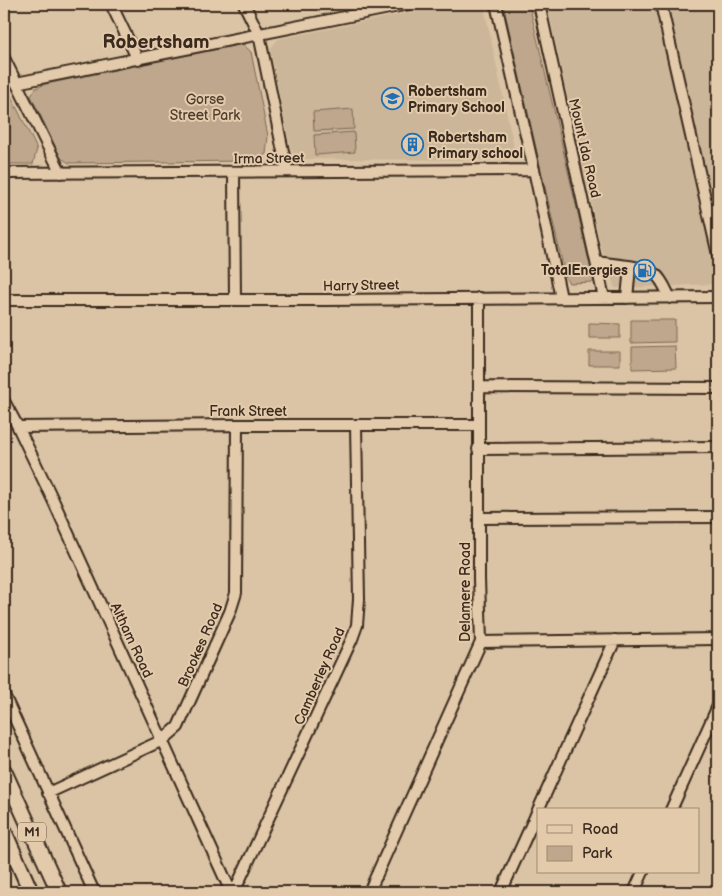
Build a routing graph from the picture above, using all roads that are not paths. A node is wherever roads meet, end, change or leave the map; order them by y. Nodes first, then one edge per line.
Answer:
1 (111, 4) edge
2 (244, 4) edge
3 (409, 4) edge
4 (496, 4) edge
5 (539, 4) edge
6 (661, 4) edge
7 (376, 7) edge
8 (259, 34) junction
9 (4, 58) edge
10 (138, 60) junction
11 (16, 83) junction
12 (534, 170) junction
13 (287, 171) junction
14 (4, 173) edge
15 (61, 173) junction
16 (234, 173) junction
17 (718, 255) edge
18 (596, 262) junction
19 (630, 267) junction
20 (718, 297) edge
21 (479, 298) junction
22 (561, 298) junction
23 (604, 298) junction
24 (628, 298) junction
25 (670, 298) junction
26 (235, 299) junction
27 (4, 300) edge
28 (479, 387) junction
29 (718, 388) edge
30 (4, 401) edge
31 (237, 425) junction
32 (356, 425) junction
33 (478, 425) junction
34 (18, 427) junction
35 (718, 447) edge
36 (478, 449) junction
37 (718, 517) edge
38 (479, 518) junction
39 (615, 640) junction
40 (718, 640) edge
41 (481, 642) junction
42 (4, 695) edge
43 (718, 706) edge
44 (163, 740) junction
45 (4, 771) edge
46 (48, 793) junction
47 (539, 808) edge
48 (672, 808) edge
49 (537, 812) edge
50 (4, 830) edge
51 (642, 874) edge
52 (31, 892) edge
53 (59, 892) edge
54 (94, 892) edge
55 (232, 892) edge
56 (368, 892) edge
57 (501, 892) edge
58 (634, 892) edge

1 - 10 street
2 - 8 street
3 - 7 street
4 - 12 street
5 - 18 street, Mount Ida Road
6 - 17 street
7 - 8 street
8 - 10 street
8 - 13 street
9 - 11 street
10 - 11 street
11 - 15 street
12 - 13 street, Irma Street
12 - 22 street
13 - 16 street, Irma Street
14 - 15 street, Irma Street
15 - 16 street, Irma Street
16 - 26 street
18 - 19 street
18 - 23 street, Mount Ida Road
19 - 24 street
19 - 25 street
20 - 25 street, Harry Street
21 - 22 street, Harry Street
21 - 26 street, Harry Street
21 - 28 street, Delamere Road
22 - 23 street, Harry Street
23 - 24 street, Harry Street
24 - 25 street, Harry Street
26 - 27 street, Harry Street
28 - 29 street
28 - 33 street, Delamere Road
30 - 34 street, Altham Road
31 - 32 street, Frank Street
31 - 34 street, Frank Street
31 - 44 street, Brookes Road
32 - 33 street, Frank Street
32 - 55 street, Camberley Road
33 - 36 street, Delamere Road
34 - 44 street, Altham Road
35 - 36 street
36 - 38 street, Delamere Road
37 - 38 street
38 - 41 street, Delamere Road
39 - 40 street
39 - 41 street
39 - 47 street
41 - 56 street, Delamere Road
42 - 46 street
43 - 48 street
44 - 46 street, Brookes Road
44 - 55 street, Altham Road
45 - 53 highway, M1
46 - 54 street
49 - 57 street
50 - 52 highway, M1
51 - 58 street

